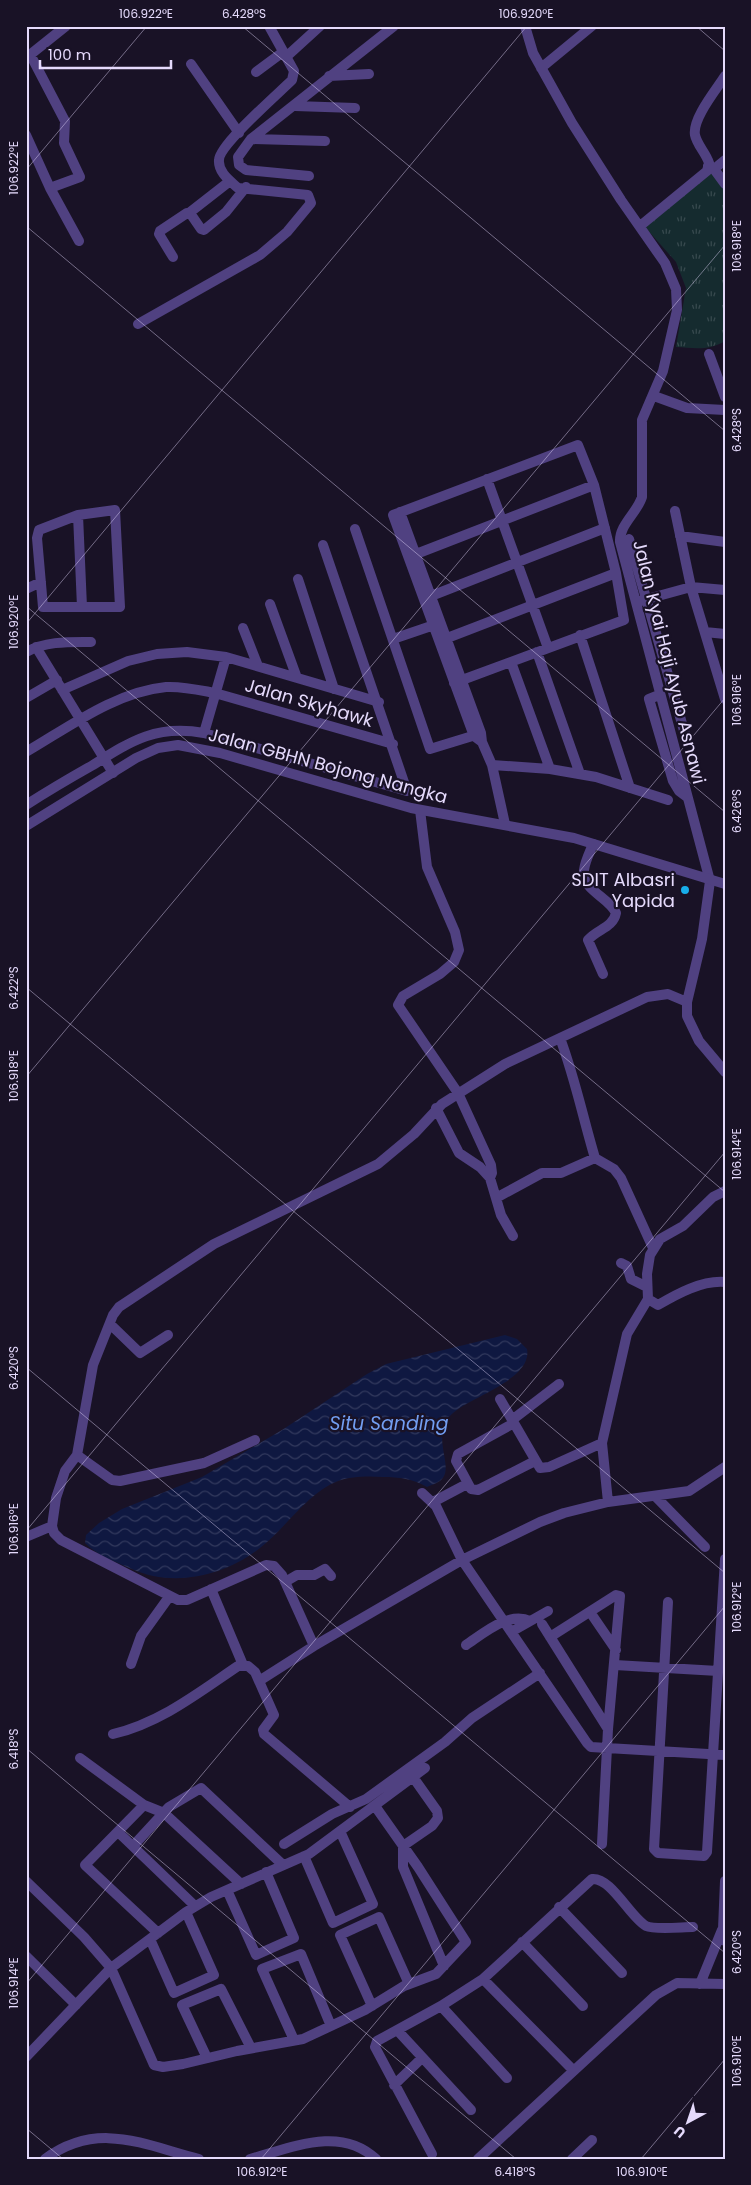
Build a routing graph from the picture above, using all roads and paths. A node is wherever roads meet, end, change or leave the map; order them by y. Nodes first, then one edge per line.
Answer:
1 (66, 26) edge
2 (320, 26) edge
3 (394, 26) edge
4 (525, 26) edge
5 (592, 26) edge
6 (270, 27) edge
7 (285, 55) junction
8 (28, 57) edge
9 (191, 64) dead end
10 (541, 68) junction
11 (256, 72) dead end
12 (369, 74) dead end
13 (330, 76) junction
14 (725, 76) edge
15 (295, 106) junction
16 (355, 108) dead end
17 (239, 133) junction
18 (26, 135) edge
19 (252, 139) junction
20 (325, 140) dead end
21 (725, 160) edge
22 (711, 168) junction
23 (310, 176) dead end
24 (230, 181) junction
25 (725, 184) edge
26 (246, 187) junction
27 (50, 188) junction
28 (189, 213) junction
29 (640, 226) junction
30 (80, 241) dead end
31 (173, 258) dead end
32 (138, 324) dead end
33 (709, 354) dead end
34 (654, 396) junction
35 (725, 397) edge
36 (725, 410) edge
37 (487, 479) junction
38 (594, 485) junction
39 (675, 511) dead end
40 (78, 515) junction
41 (502, 520) junction
42 (605, 528) junction
43 (355, 529) dead end
44 (680, 536) junction
45 (37, 538) junction
46 (629, 539) dead end
47 (725, 542) edge
48 (26, 543) edge
49 (323, 544) dead end
50 (412, 555) junction
51 (517, 562) junction
52 (616, 573) junction
53 (298, 579) dead end
54 (41, 582) junction
55 (692, 587) junction
56 (26, 589) edge
57 (725, 590) edge
58 (431, 596) junction
59 (642, 600) junction
60 (270, 604) dead end
61 (532, 605) junction
62 (82, 608) junction
63 (437, 624) junction
64 (244, 628) dead end
65 (705, 632) junction
66 (725, 634) edge
67 (580, 635) junction
68 (393, 639) junction
69 (443, 640) junction
70 (91, 642) dead end
71 (36, 647) junction
72 (548, 648) junction
73 (26, 652) edge
74 (537, 652) junction
75 (226, 657) junction
76 (510, 662) junction
77 (258, 666) junction
78 (721, 676) edge
79 (297, 678) junction
80 (57, 680) junction
81 (458, 682) junction
82 (334, 689) junction
83 (62, 690) junction
84 (215, 693) junction
85 (659, 695) junction
86 (26, 698) edge
87 (725, 699) edge
88 (379, 702) junction
89 (81, 720) junction
90 (669, 731) junction
91 (204, 733) junction
92 (479, 737) junction
93 (393, 744) junction
94 (26, 752) edge
95 (104, 758) junction
96 (492, 765) junction
97 (550, 769) junction
98 (113, 773) junction
99 (580, 774) junction
100 (630, 788) junction
101 (407, 791) junction
102 (687, 797) junction
103 (668, 800) dead end
104 (26, 805) edge
105 (416, 809) junction
106 (505, 824) junction
107 (26, 826) edge
108 (594, 844) junction
109 (710, 881) junction
110 (725, 884) edge
111 (603, 974) dead end
112 (687, 1002) junction
113 (560, 1038) junction
114 (725, 1072) edge
115 (458, 1093) junction
116 (436, 1108) junction
117 (595, 1158) junction
118 (490, 1178) junction
119 (725, 1191) edge
120 (496, 1198) junction
121 (513, 1236) dead end
122 (653, 1248) junction
123 (621, 1262) dead end
124 (725, 1282) edge
125 (647, 1287) junction
126 (648, 1299) junction
127 (110, 1324) junction
128 (168, 1335) dead end
129 (559, 1384) dead end
130 (500, 1399) dead end
131 (513, 1422) junction
132 (255, 1440) dead end
133 (602, 1443) junction
134 (76, 1456) junction
135 (534, 1461) junction
136 (725, 1467) edge
137 (467, 1484) junction
138 (422, 1493) dead end
139 (656, 1497) junction
140 (434, 1502) junction
141 (608, 1502) junction
142 (52, 1526) junction
143 (26, 1537) edge
144 (705, 1547) dead end
145 (725, 1559) edge
146 (462, 1560) junction
147 (331, 1576) dead end
148 (285, 1582) junction
149 (211, 1589) junction
150 (169, 1597) junction
151 (668, 1602) dead end
152 (548, 1611) dead end
153 (590, 1612) junction
154 (504, 1622) junction
155 (530, 1622) junction
156 (542, 1624) dead end
157 (511, 1632) junction
158 (550, 1637) junction
159 (466, 1645) dead end
160 (314, 1646) junction
161 (616, 1650) junction
162 (131, 1664) dead end
163 (243, 1665) junction
164 (615, 1666) junction
165 (665, 1669) junction
166 (718, 1671) junction
167 (540, 1673) junction
168 (259, 1681) junction
169 (608, 1729) junction
170 (112, 1734) dead end
171 (607, 1748) junction
172 (660, 1752) junction
173 (713, 1755) junction
174 (725, 1755) edge
175 (80, 1758) dead end
176 (425, 1768) dead end
177 (413, 1777) junction
178 (144, 1805) junction
179 (350, 1806) junction
180 (375, 1806) junction
181 (164, 1813) junction
182 (340, 1831) junction
183 (118, 1832) junction
184 (284, 1844) dead end
185 (602, 1844) dead end
186 (133, 1846) junction
187 (403, 1846) junction
188 (304, 1856) junction
189 (283, 1865) junction
190 (266, 1872) junction
191 (26, 1880) edge
192 (725, 1881) edge
193 (241, 1884) junction
194 (227, 1890) junction
195 (196, 1906) junction
196 (559, 1907) junction
197 (186, 1912) junction
198 (693, 1927) dead end
199 (723, 1929) junction
200 (154, 1936) junction
201 (725, 1941) edge
202 (522, 1942) junction
203 (26, 1956) edge
204 (444, 1966) junction
205 (111, 1968) junction
206 (622, 1973) dead end
207 (483, 1978) junction
208 (409, 1984) junction
209 (700, 1984) junction
210 (725, 1984) edge
211 (76, 2005) junction
212 (372, 2006) junction
213 (441, 2006) junction
214 (583, 2006) dead end
215 (331, 2026) junction
216 (398, 2030) junction
217 (26, 2039) edge
218 (294, 2040) junction
219 (35, 2048) junction
220 (251, 2048) junction
221 (26, 2057) edge
222 (208, 2058) junction
223 (422, 2058) junction
224 (573, 2070) junction
225 (507, 2078) dead end
226 (394, 2085) junction
227 (471, 2110) dead end
228 (592, 2140) dead end
229 (432, 2154) dead end
230 (45, 2159) edge
231 (199, 2159) edge
232 (250, 2159) edge
233 (376, 2159) edge
234 (478, 2159) edge
235 (572, 2159) edge

1 - 8 street
2 - 7 street
3 - 13 street
4 - 10 street
5 - 10 street
6 - 7 street
7 - 11 street
7 - 17 street
8 - 27 street
9 - 17 street
10 - 29 street
12 - 13 street
13 - 15 street
14 - 22 street
15 - 16 street
15 - 19 street
17 - 24 street
18 - 27 street
19 - 20 street
19 - 23 street
21 - 22 street
22 - 25 street
22 - 29 street
24 - 26 street
24 - 28 street
26 - 28 street
26 - 32 street
27 - 30 street
28 - 31 street
29 - 34 street
33 - 35 street
34 - 36 street
34 - 59 street, Jalan Kyai Haji Ayub Asnawi
37 - 38 street
37 - 41 street
37 - 50 street
38 - 41 street
38 - 42 street
39 - 44 street
40 - 45 street
40 - 62 street
40 - 62 street
41 - 50 street
41 - 51 street
42 - 51 street
42 - 52 street
43 - 68 street
44 - 47 street
44 - 55 street
45 - 48 street
45 - 54 street
46 - 59 street
49 - 88 street
50 - 58 street
50 - 63 street
51 - 58 street
51 - 61 street
52 - 61 street
52 - 67 street
53 - 82 street
54 - 56 street
54 - 62 street
55 - 57 street
55 - 59 street
55 - 65 street
58 - 63 street
59 - 85 street, Jalan Kyai Haji Ayub Asnawi
59 - 90 street
60 - 79 street
61 - 69 street
61 - 72 street
63 - 68 street
63 - 69 street
64 - 77 street
65 - 66 street
65 - 78 street
67 - 72 street
67 - 100 street
68 - 92 street
69 - 81 street
70 - 71 street
71 - 73 street
71 - 80 street
72 - 74 street
74 - 76 street
74 - 99 street
75 - 77 street
75 - 83 street
75 - 84 street
76 - 81 street
76 - 97 street
77 - 79 street
78 - 87 street
79 - 82 street
80 - 83 street
80 - 86 street
81 - 92 street
82 - 88 street
83 - 89 street
84 - 89 street, Jalan Skyhawk
84 - 91 street
84 - 93 street, Jalan Skyhawk
85 - 90 street, Jalan Kyai Haji Ayub Asnawi
85 - 102 street
88 - 93 street
89 - 94 street, Jalan Skyhawk
89 - 95 street
90 - 102 street, Jalan Kyai Haji Ayub Asnawi
91 - 95 street
91 - 101 street
92 - 96 street
93 - 101 street
95 - 98 street
95 - 104 street
96 - 97 street
96 - 106 street
97 - 99 street
98 - 105 street, Jalan GBHN Bojong Nangka
98 - 107 street, Jalan GBHN Bojong Nangka
99 - 100 street
100 - 103 street
101 - 105 street
102 - 109 street, Jalan Kyai Haji Ayub Asnawi
105 - 106 street, Jalan GBHN Bojong Nangka
105 - 115 street
106 - 108 street, Jalan GBHN Bojong Nangka
108 - 109 street, Jalan GBHN Bojong Nangka
108 - 111 street
109 - 110 street, Jalan GBHN Bojong Nangka
109 - 112 street, Jalan Kyai Haji Ayub Asnawi
112 - 113 street
112 - 114 street, Jalan Kyai Haji Ayub Asnawi
113 - 115 street
113 - 117 street
115 - 116 street
115 - 118 street
116 - 118 street
116 - 127 street
117 - 120 street
117 - 122 street
118 - 120 street
119 - 122 street
120 - 121 street
122 - 125 street
123 - 125 street
124 - 126 street
125 - 126 street
126 - 133 street
127 - 128 street
127 - 134 street
129 - 131 street
130 - 131 street
131 - 135 street
131 - 137 street
132 - 134 street
133 - 135 street
133 - 141 street
134 - 142 street
135 - 137 street
136 - 139 street
137 - 140 street
138 - 140 street
139 - 141 street
139 - 144 street
140 - 146 street
141 - 146 street
142 - 143 street
142 - 150 street
145 - 166 street
146 - 154 street
146 - 160 street
147 - 148 street
148 - 149 street
148 - 160 street
149 - 150 street
149 - 163 street
150 - 162 street
151 - 165 street
152 - 155 street
153 - 158 street
153 - 161 street
153 - 161 street
154 - 155 street
154 - 157 street
154 - 159 street
155 - 157 street
156 - 158 street
157 - 167 street
158 - 169 street
160 - 168 street
161 - 164 street
163 - 168 street
163 - 170 street
164 - 165 street
164 - 169 street
165 - 166 street
165 - 172 street
166 - 173 street
167 - 171 street
167 - 179 street
168 - 179 street
169 - 171 street
171 - 172 street
171 - 185 street
172 - 173 street
172 - 173 street
173 - 174 street
175 - 178 street
176 - 177 street
177 - 180 street
177 - 187 street
178 - 181 street
178 - 183 street
179 - 184 street
180 - 182 street
180 - 187 street
181 - 186 street
181 - 189 street
181 - 193 street
182 - 188 street
182 - 188 street
183 - 186 street
183 - 200 street
186 - 195 street
187 - 204 street
187 - 204 street
188 - 189 street
189 - 190 street
190 - 193 street
190 - 194 street
191 - 205 street
192 - 199 street
193 - 194 street
194 - 195 street
195 - 197 street
196 - 198 street
196 - 202 street
196 - 206 street
197 - 200 street
197 - 200 street
199 - 201 street
199 - 209 street
200 - 205 street
202 - 207 street
202 - 214 street
203 - 211 street
204 - 208 street
205 - 211 street
205 - 222 street
207 - 213 street
207 - 224 street
208 - 212 street
208 - 212 street
209 - 210 street
209 - 224 street
211 - 219 street
212 - 215 street
213 - 216 street
213 - 225 street
215 - 218 street
215 - 218 street
216 - 223 street
216 - 226 street
217 - 219 street
218 - 220 street
219 - 221 street
220 - 222 street
220 - 222 street
223 - 226 street
223 - 227 street
224 - 234 street
226 - 229 street
228 - 235 street
230 - 231 street
232 - 233 street

